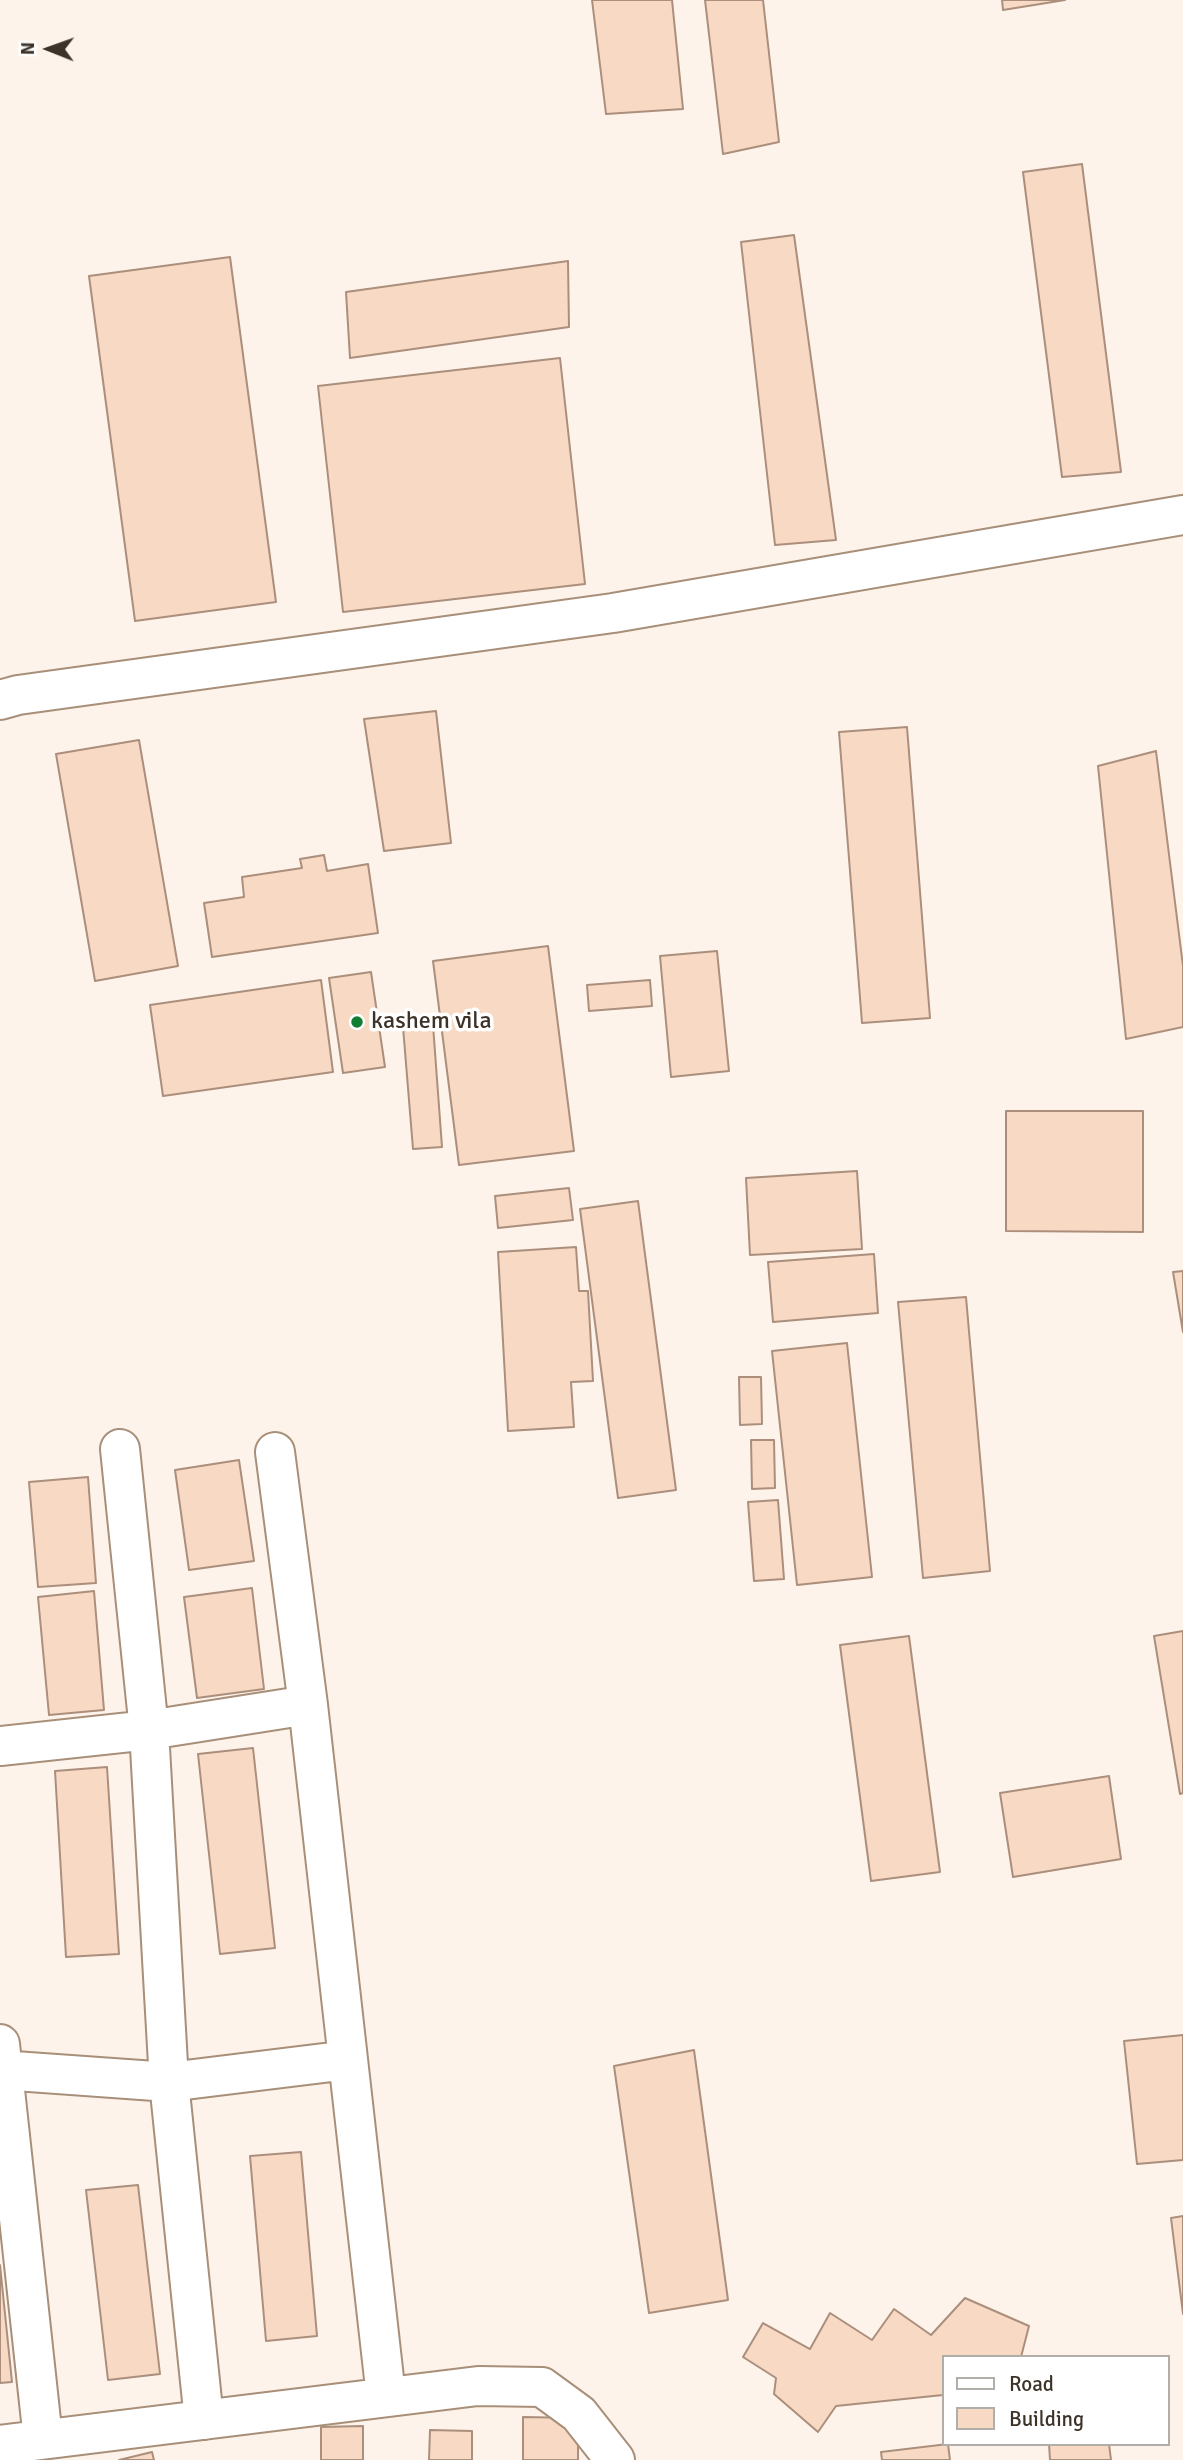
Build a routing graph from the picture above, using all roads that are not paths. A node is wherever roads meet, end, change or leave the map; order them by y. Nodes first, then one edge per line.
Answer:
1 (1183, 514) edge
2 (0, 700) edge
3 (120, 1449) dead end
4 (275, 1451) dead end
5 (308, 1705) junction
6 (149, 1730) junction
7 (0, 1746) edge
8 (348, 2060) junction
9 (1, 2062) edge
10 (169, 2082) junction
11 (386, 2396) junction
12 (204, 2420) junction
13 (43, 2440) junction
14 (0, 2445) edge
15 (615, 2460) edge

1 - 2 street
3 - 6 street
4 - 5 street
5 - 6 street
5 - 8 street
6 - 7 street
6 - 10 street
8 - 10 street
8 - 11 street
9 - 10 street
9 - 13 street
10 - 12 street
11 - 12 street
11 - 15 street
12 - 13 street
13 - 14 street

